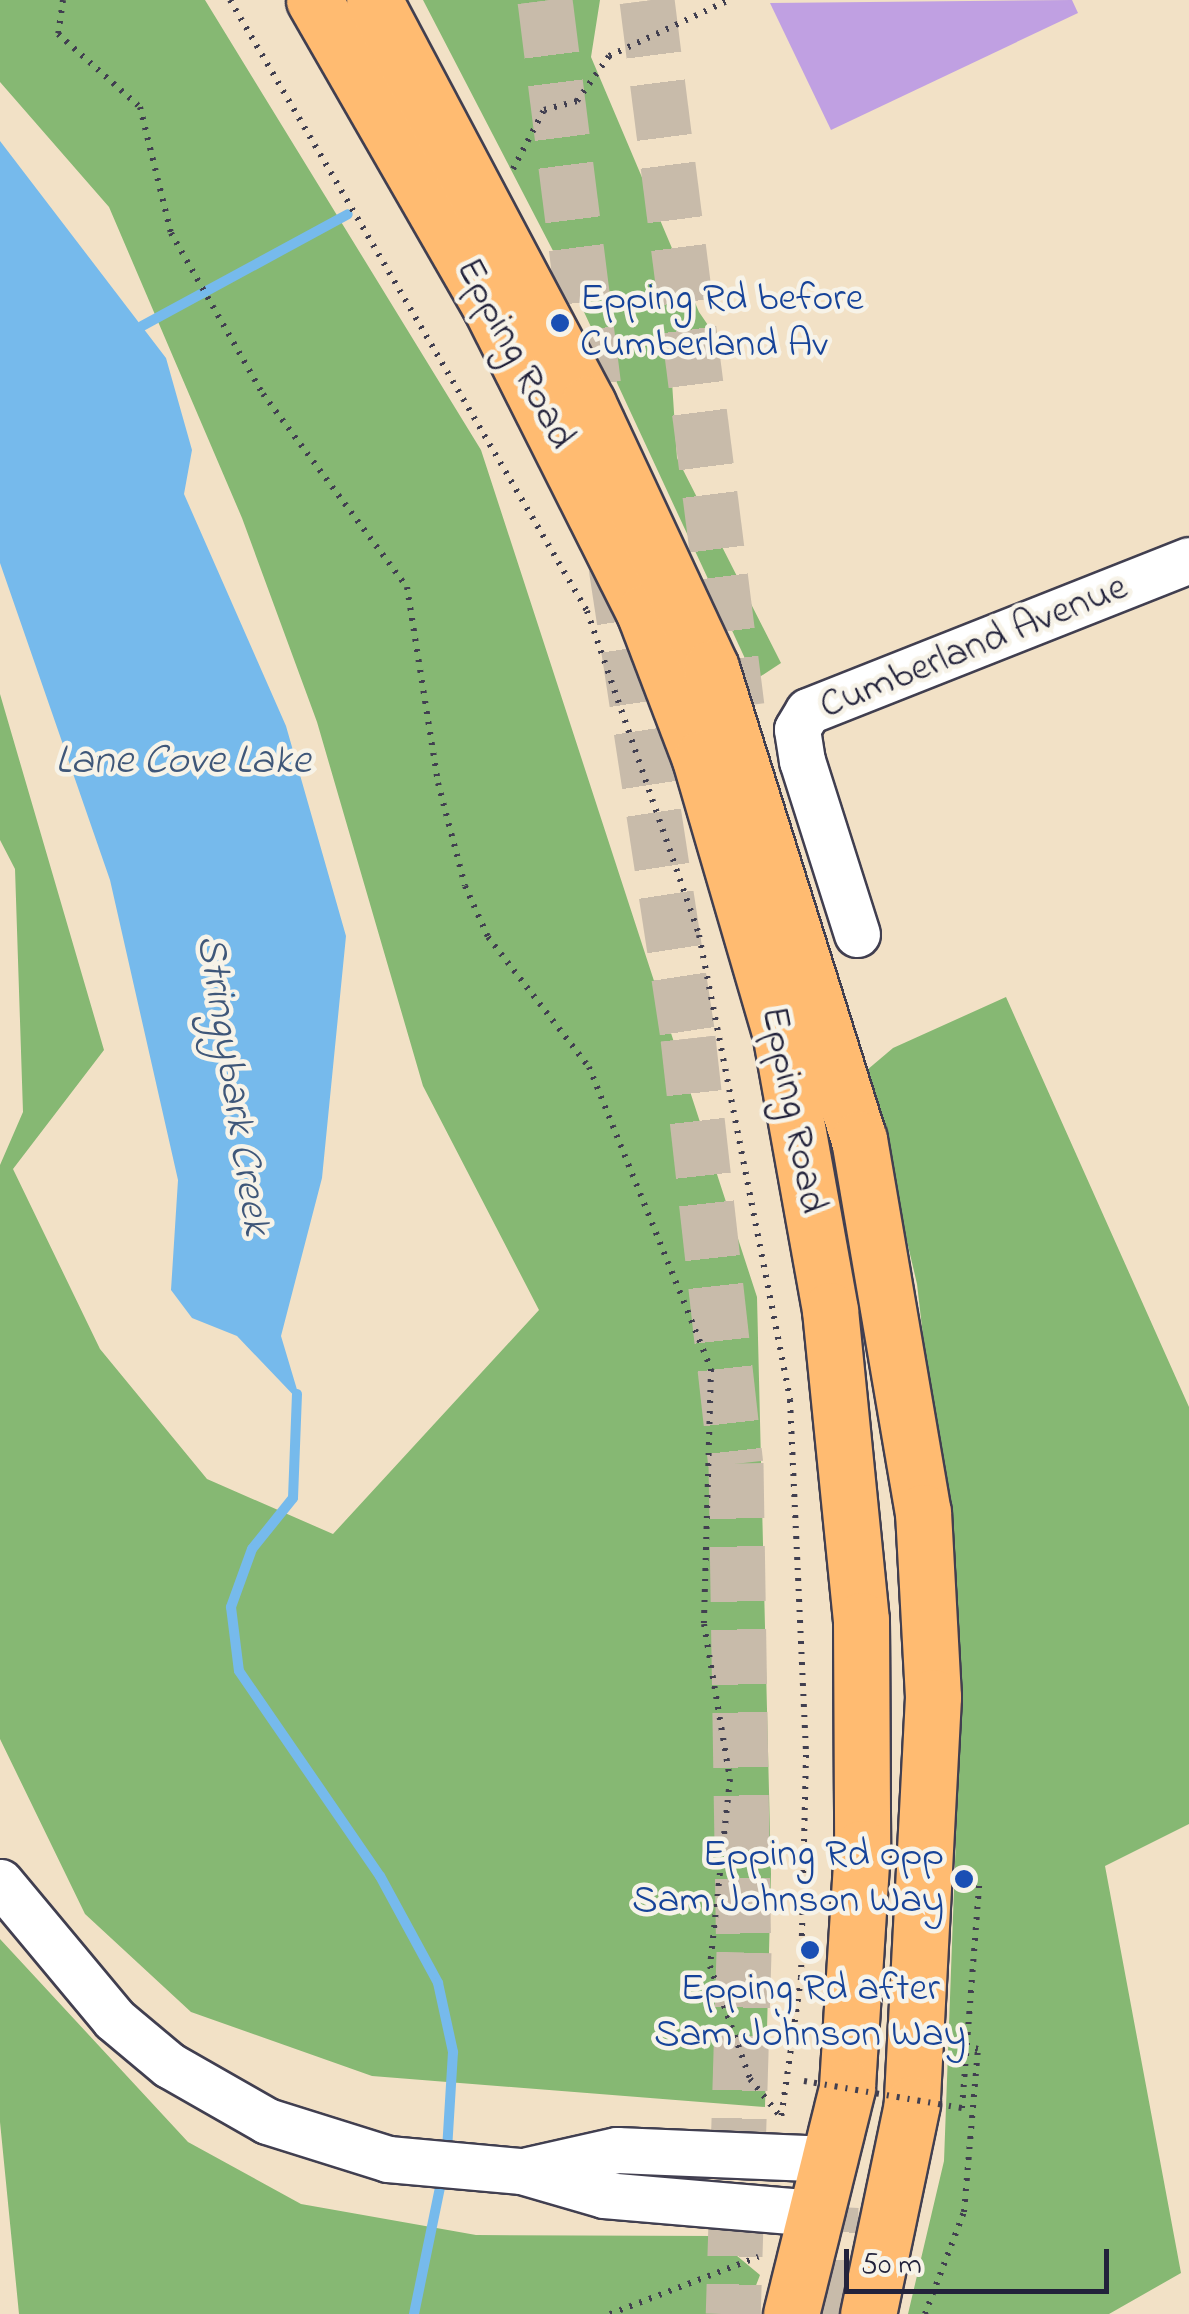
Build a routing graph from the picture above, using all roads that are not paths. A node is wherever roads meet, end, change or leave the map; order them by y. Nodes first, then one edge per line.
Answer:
1 (314, 0) edge
2 (374, 0) edge
3 (1189, 560) edge
4 (857, 934) dead end
5 (0, 1882) edge
6 (829, 2159) junction
7 (904, 2168) junction
8 (521, 2171) junction
9 (814, 2213) junction
10 (893, 2226) junction
11 (790, 2314) edge
12 (868, 2314) edge

1 - 6 main road, Epping Road
2 - 7 main road, Epping Road
3 - 4 street, Cumberland Avenue
5 - 8 street
6 - 7 main road
6 - 8 street
6 - 9 main road, Epping Road
7 - 10 main road, Epping Road
8 - 9 street
9 - 10 main road
9 - 11 main road, Epping Road
10 - 12 main road, Epping Road

